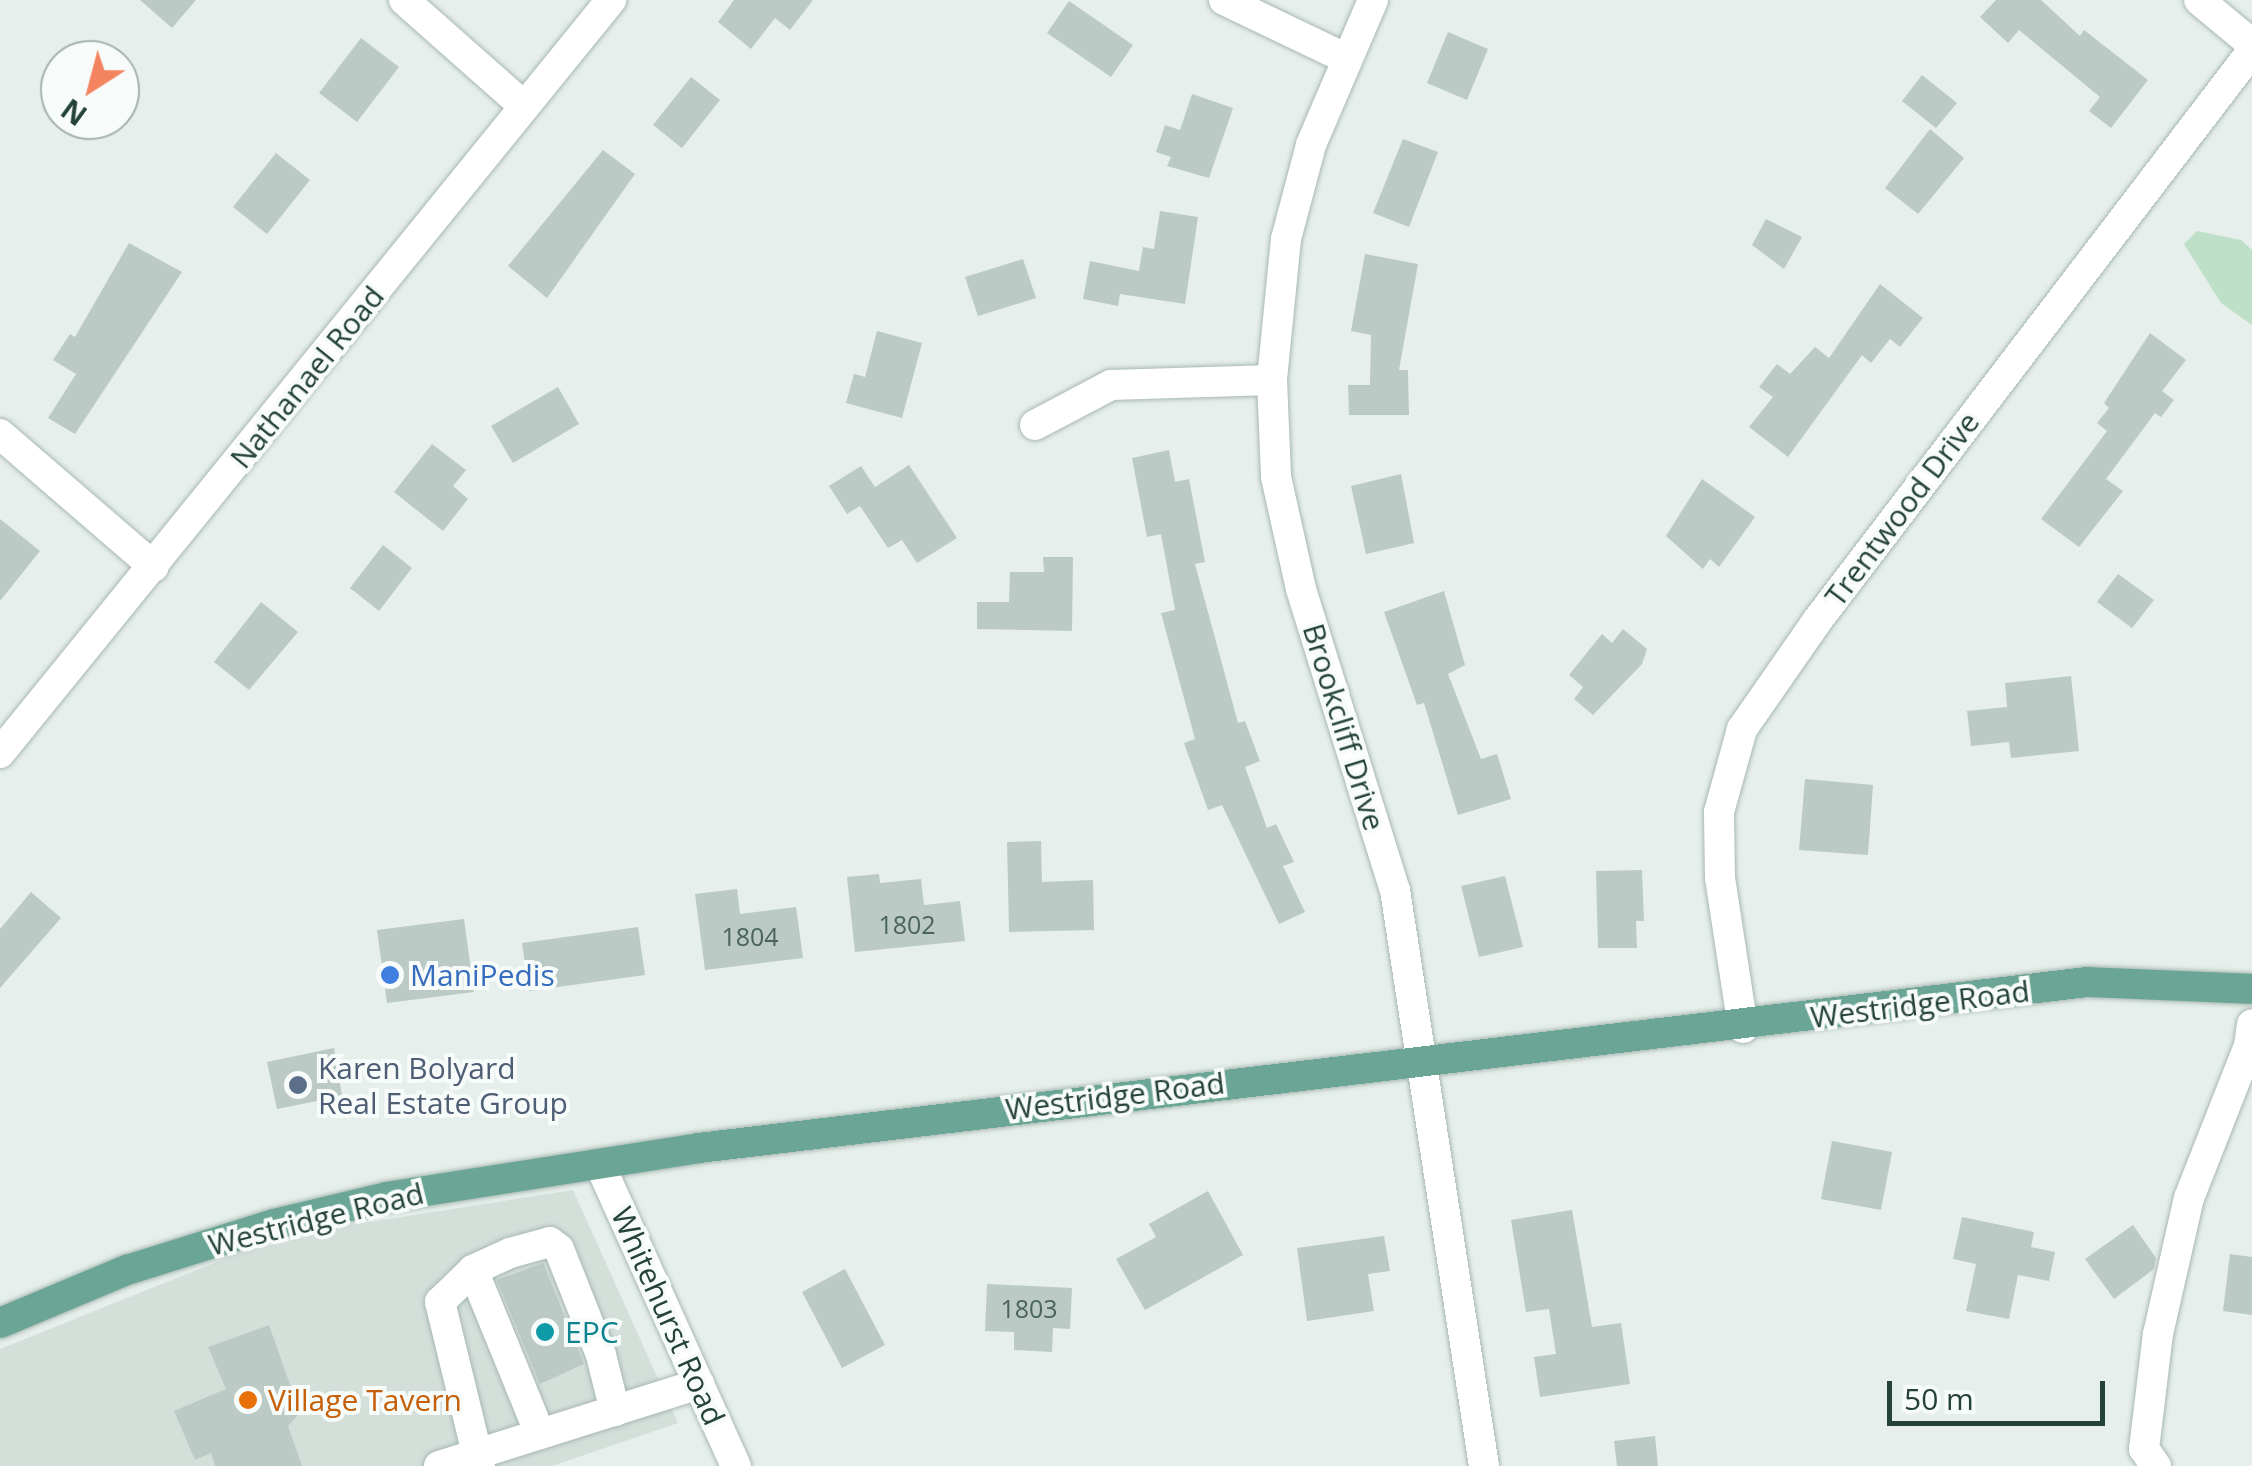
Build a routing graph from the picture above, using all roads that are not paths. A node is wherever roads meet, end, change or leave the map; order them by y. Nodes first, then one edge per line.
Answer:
1 (404, 0) edge
2 (611, 0) edge
3 (1224, 0) edge
4 (1373, 0) edge
5 (2199, 0) edge
6 (2252, 48) edge
7 (1348, 59) junction
8 (524, 106) junction
9 (1272, 380) junction
10 (1035, 425) dead end
11 (0, 434) edge
12 (154, 567) junction
13 (0, 753) edge
14 (2252, 989) edge
15 (2252, 1024) edge
16 (1744, 1028) junction
17 (1424, 1058) junction
18 (600, 1165) junction
19 (474, 1270) junction
20 (0, 1324) edge
21 (699, 1384) junction
22 (615, 1411) junction
23 (540, 1434) junction
24 (479, 1460) edge
25 (439, 1466) edge
26 (736, 1466) edge
27 (1484, 1466) edge
28 (2156, 1466) edge

1 - 8 street
2 - 8 street, Nathanael Road
3 - 7 street
4 - 7 street, Brookcliff Drive
5 - 6 street
6 - 16 street, Trentwood Drive
7 - 9 street, Brookcliff Drive
8 - 12 street, Nathanael Road
9 - 10 street
9 - 17 street, Brookcliff Drive
11 - 12 street
12 - 13 street, Nathanael Road
14 - 16 main road, Westridge Road
15 - 28 street
16 - 17 main road, Westridge Road
17 - 18 main road, Westridge Road
17 - 27 street, Brookcliff Drive
18 - 20 main road, Westridge Road
18 - 21 street, Whitehurst Road
19 - 22 street
19 - 23 street
19 - 24 street
21 - 22 street
21 - 26 street, Whitehurst Road
22 - 23 street
23 - 24 street
24 - 25 street

